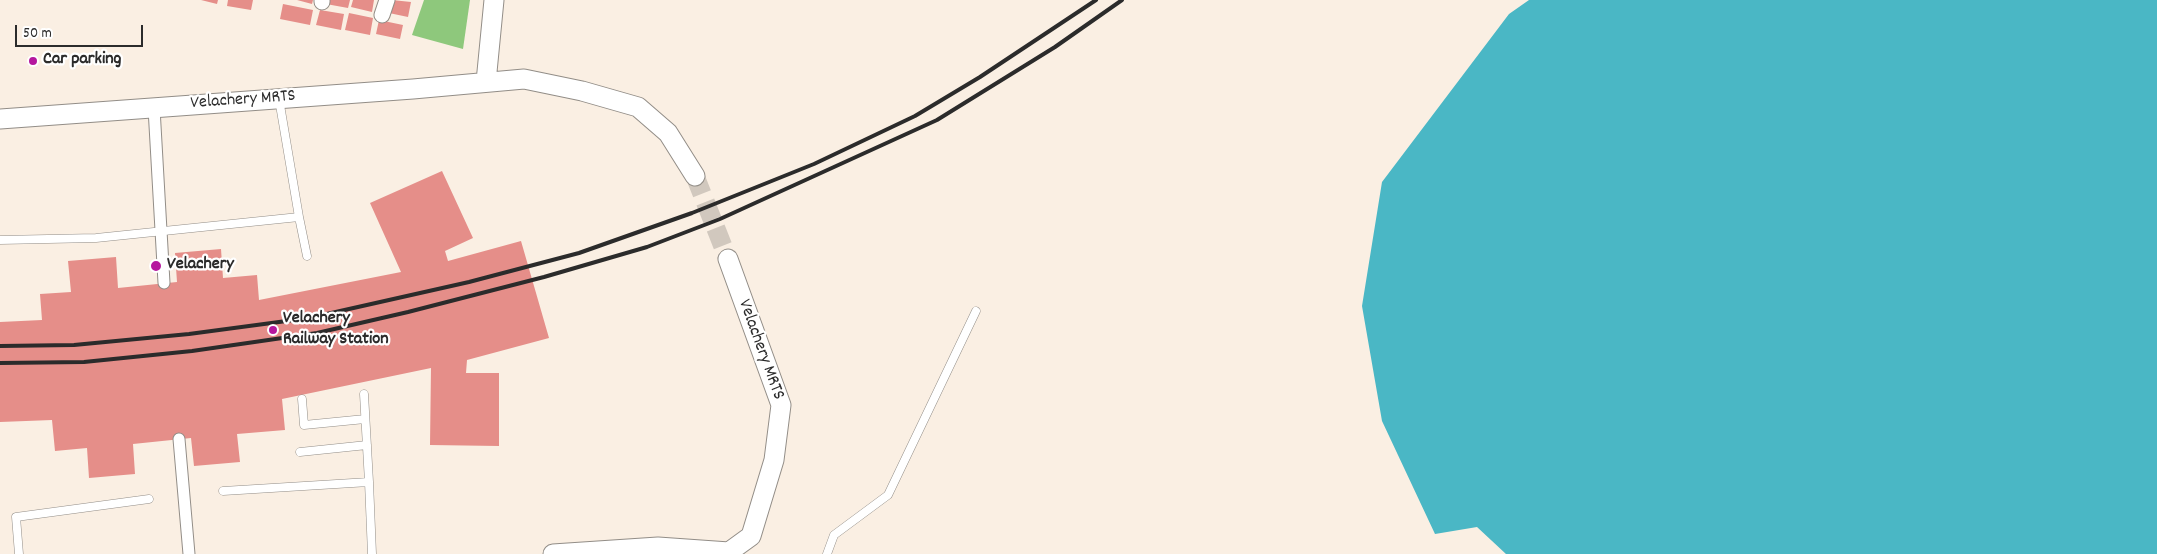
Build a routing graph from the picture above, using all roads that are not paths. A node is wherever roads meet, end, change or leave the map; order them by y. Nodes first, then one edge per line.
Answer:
1 (387, 0) edge
2 (494, 0) edge
3 (382, 15) dead end
4 (486, 82) junction
5 (279, 99) junction
6 (154, 108) junction
7 (0, 118) edge
8 (695, 176) tunnel mouth
9 (299, 217) junction
10 (161, 232) junction
11 (0, 240) edge
12 (308, 256) dead end
13 (728, 260) tunnel mouth
14 (164, 283) dead end
15 (976, 311) dead end
16 (364, 394) dead end
17 (302, 399) dead end
18 (365, 419) junction
19 (179, 440) dead end
20 (367, 445) junction
21 (300, 452) dead end
22 (369, 482) junction
23 (223, 492) dead end
24 (149, 499) dead end
25 (608, 552) edge
26 (19, 554) edge
27 (189, 554) edge
28 (372, 554) edge
29 (553, 554) edge
30 (827, 554) edge

1 - 3 street
2 - 4 street
4 - 5 street, Velachery MRTS
4 - 8 street, Velachery MRTS
5 - 6 street, Velachery MRTS
5 - 9 lane
6 - 7 street, Velachery MRTS
6 - 10 street
9 - 10 lane
9 - 12 lane
10 - 11 lane
10 - 14 street
13 - 25 street, Velachery MRTS
15 - 30 lane
16 - 18 lane
17 - 18 lane
18 - 20 lane
19 - 27 street
20 - 21 lane
20 - 22 lane
22 - 23 lane
22 - 28 lane
24 - 26 lane
25 - 29 street, Velachery MRTS

